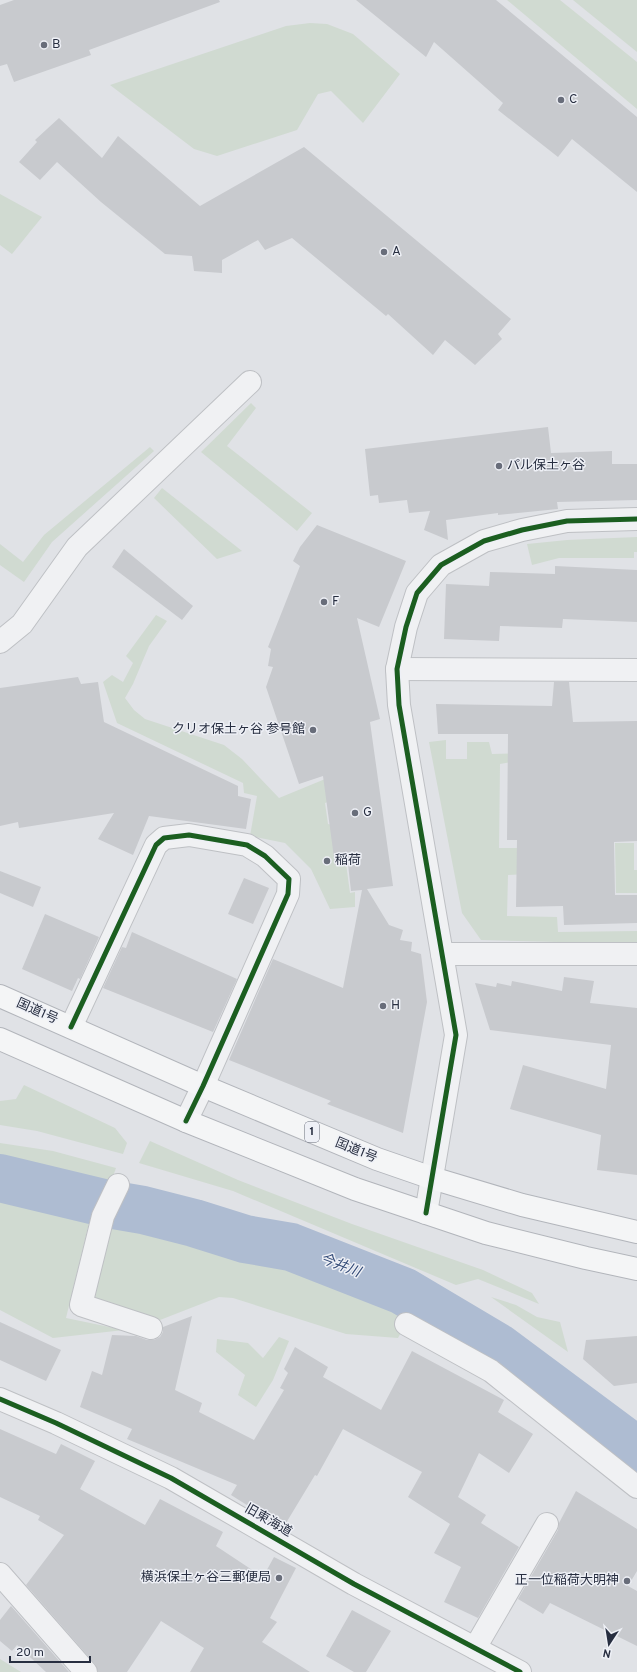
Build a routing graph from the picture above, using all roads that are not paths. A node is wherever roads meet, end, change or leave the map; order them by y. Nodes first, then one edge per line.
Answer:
1 (250, 382) dead end
2 (637, 519) edge
3 (0, 642) edge
4 (397, 669) junction
5 (637, 670) edge
6 (442, 954) junction
7 (637, 954) edge
8 (0, 996) edge
9 (71, 1027) junction
10 (0, 1039) edge
11 (203, 1086) junction
12 (186, 1121) junction
13 (432, 1178) junction
14 (117, 1188) dead end
15 (426, 1213) junction
16 (637, 1232) edge
17 (637, 1269) edge
18 (406, 1324) dead end
19 (151, 1328) dead end
20 (0, 1399) edge
21 (637, 1487) edge
22 (547, 1524) dead end
23 (0, 1574) edge
24 (475, 1648) junction
25 (86, 1672) edge
26 (520, 1672) edge

1 - 3 street
2 - 4 street
4 - 5 street
4 - 6 street
6 - 7 street
6 - 13 street
8 - 9 highway, 国道1号 / 1
9 - 11 highway, 国道1号 / 1
9 - 11 street
10 - 12 highway
11 - 12 street
11 - 13 highway, 国道1号 / 1
12 - 15 highway
13 - 15 street
13 - 16 highway, 国道1号 / 1
14 - 19 street
15 - 17 highway
18 - 21 street
20 - 24 street, 旧東海道
22 - 24 street
23 - 25 street
24 - 26 street, 旧東海道

